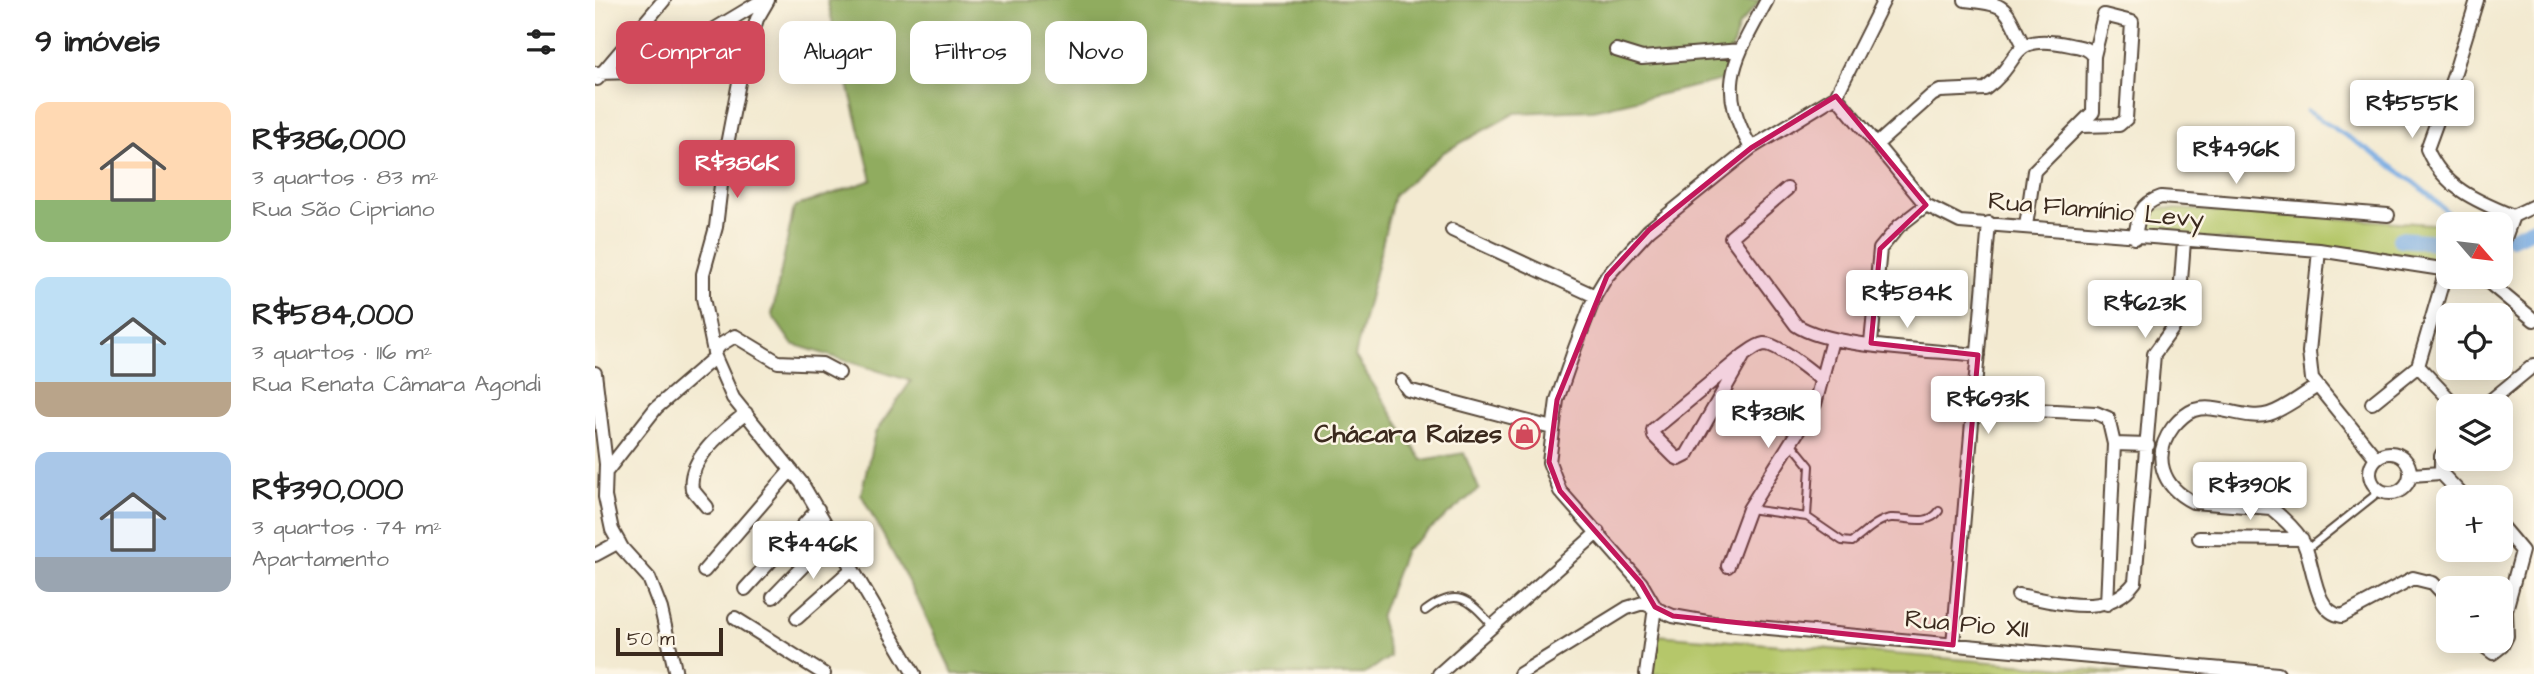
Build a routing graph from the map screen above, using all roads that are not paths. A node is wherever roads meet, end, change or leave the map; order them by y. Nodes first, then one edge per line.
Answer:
1 (664, 0) edge
2 (765, 0) edge
3 (1767, 0) edge
4 (1884, 0) edge
5 (1965, 0) edge
6 (2477, 0) edge
7 (2024, 46) junction
8 (1616, 50) dead end
9 (1741, 50) junction
10 (2094, 56) junction
11 (597, 77) edge
12 (1836, 96) junction
13 (2081, 126) junction
14 (1876, 145) junction
15 (1751, 148) junction
16 (1787, 189) dead end
17 (1926, 205) junction
18 (2534, 206) edge
19 (2503, 212) edge
20 (2388, 215) dead end
21 (2513, 216) edge
22 (1989, 223) junction
23 (2026, 226) junction
24 (1452, 230) dead end
25 (2135, 237) junction
26 (2184, 242) junction
27 (2319, 250) junction
28 (2436, 268) edge
29 (2441, 289) edge
30 (2497, 289) edge
31 (1595, 296) junction
32 (2534, 320) edge
33 (1832, 340) junction
34 (1871, 343) junction
35 (715, 355) junction
36 (1744, 355) junction
37 (1978, 355) junction
38 (2534, 365) edge
39 (2418, 366) junction
40 (595, 373) edge
41 (839, 373) dead end
42 (1402, 380) dead end
43 (1822, 380) junction
44 (2316, 387) junction
45 (2445, 394) edge
46 (2499, 394) edge
47 (2372, 403) dead end
48 (1973, 407) junction
49 (745, 412) junction
50 (1552, 428) junction
51 (1792, 444) junction
52 (2114, 444) junction
53 (2148, 445) junction
54 (2376, 458) junction
55 (791, 470) junction
56 (606, 472) junction
57 (2441, 473) joint
58 (2411, 475) junction
59 (2452, 485) edge
60 (2380, 491) junction
61 (707, 507) dead end
62 (818, 509) junction
63 (1749, 509) junction
64 (1939, 511) dead end
65 (1807, 517) junction
66 (1598, 532) junction
67 (833, 535) junction
68 (2199, 538) dead end
69 (2513, 540) edge
70 (619, 542) junction
71 (2304, 545) junction
72 (595, 555) edge
73 (1728, 566) dead end
74 (852, 569) junction
75 (704, 571) dead end
76 (2513, 584) edge
77 (2436, 586) edge
78 (745, 589) dead end
79 (2018, 595) dead end
80 (772, 597) dead end
81 (2107, 604) junction
82 (1655, 607) junction
83 (1426, 611) dead end
84 (735, 618) dead end
85 (797, 618) dead end
86 (1493, 626) junction
87 (1953, 645) junction
88 (1454, 669) edge
89 (1528, 672) edge
90 (676, 674) edge
91 (824, 674) edge
92 (914, 674) edge
93 (1439, 674) edge
94 (1646, 674) edge
95 (2278, 674) edge

1 - 11 street
2 - 11 street
2 - 35 street
3 - 9 street
4 - 12 street
5 - 7 street
6 - 19 street
7 - 10 street
7 - 14 street
8 - 9 street
9 - 15 street
10 - 13 street
10 - 13 street
12 - 14 street, Rua Flamínio Levy
12 - 15 street
13 - 23 street
14 - 17 street, Rua Flamínio Levy
15 - 31 street
16 - 33 street
17 - 22 street, Rua Flamínio Levy
17 - 34 street
18 - 21 street
20 - 25 street
22 - 23 street, Rua Flamínio Levy
22 - 37 street
23 - 25 street, Rua Flamínio Levy
24 - 31 street
25 - 26 street, Rua Flamínio Levy
26 - 27 street, Rua Flamínio Levy
26 - 53 street
27 - 28 street, Rua Flamínio Levy
27 - 44 street
29 - 39 street
30 - 32 street
31 - 50 street
33 - 34 street
33 - 43 street
34 - 37 street
35 - 41 street
35 - 49 street
35 - 56 street
36 - 36 street
36 - 43 street
37 - 48 street
38 - 46 street
39 - 45 street
39 - 47 street
40 - 56 street
42 - 50 street
43 - 51 street
44 - 54 street
44 - 71 street
48 - 52 street
48 - 87 street
49 - 55 street
49 - 61 street
50 - 66 street
51 - 63 street
51 - 65 lane
52 - 53 street
52 - 81 street
53 - 81 street
54 - 58 street
54 - 60 street
55 - 62 street
55 - 75 street
56 - 70 street
57 - 58 street
57 - 59 street
58 - 60 street
60 - 71 lane
62 - 67 street
62 - 78 street
63 - 65 lane
63 - 73 street
64 - 65 lane
66 - 82 street
66 - 86 street
67 - 74 street
67 - 80 street
68 - 71 street
69 - 76 street
70 - 72 street
70 - 90 street
71 - 77 street
74 - 85 street
74 - 92 street
79 - 81 street
82 - 87 street, Rua Pio XII
82 - 89 street
82 - 94 street
83 - 86 lane
84 - 91 street
86 - 88 street
87 - 95 street, Rua Pio XII
88 - 93 street

